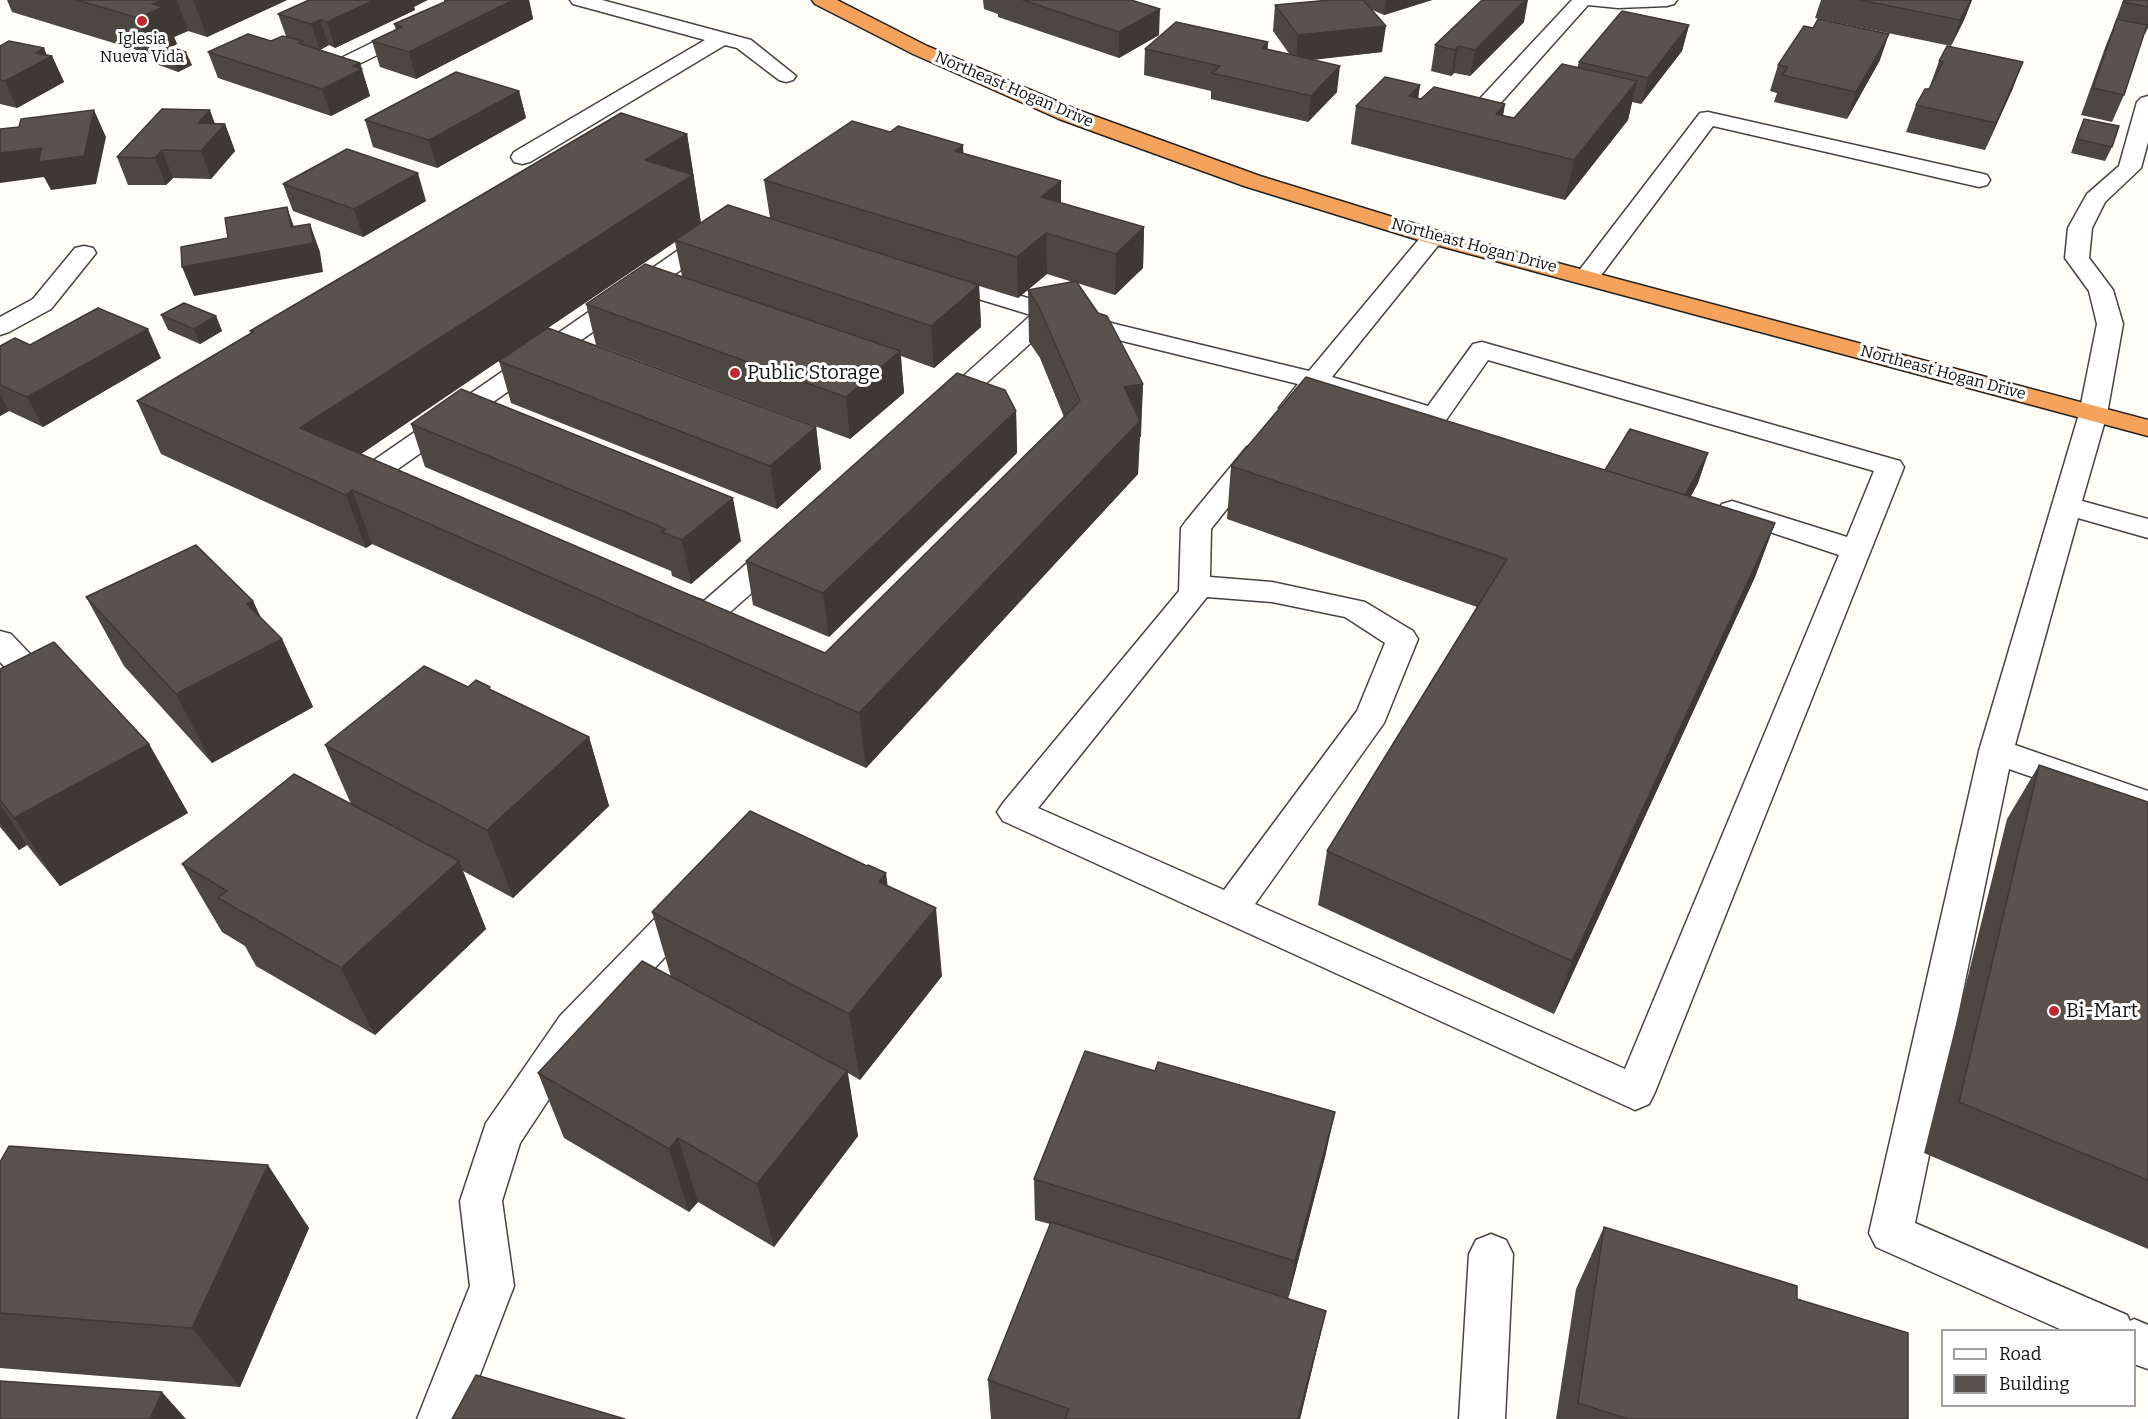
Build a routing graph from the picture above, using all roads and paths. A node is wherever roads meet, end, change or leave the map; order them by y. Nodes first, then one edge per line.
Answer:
1 (474, 0) edge
2 (580, 0) edge
3 (822, 0) edge
4 (1582, 0) edge
5 (1591, 0) edge
6 (1662, 1) edge
7 (722, 38) junction
8 (350, 61) edge
9 (786, 76) dead end
10 (2148, 102) edge
11 (1482, 110) edge
12 (522, 157) dead end
13 (1979, 180) dead end
14 (738, 220) edge
15 (1432, 237) junction
16 (84, 253) dead end
17 (916, 273) edge
18 (1587, 277) junction
19 (1050, 312) junction
20 (0, 327) edge
21 (1315, 380) junction
22 (2094, 414) junction
23 (2148, 428) edge
24 (918, 429) edge
25 (428, 496) edge
26 (1701, 501) edge
27 (2067, 506) junction
28 (2148, 529) edge
29 (796, 537) edge
30 (1856, 550) junction
31 (1195, 586) junction
32 (654, 592) edge
33 (0, 642) edge
34 (0, 705) edge
35 (1996, 751) junction
36 (2148, 804) edge
37 (713, 881) edge
38 (1231, 909) junction
39 (1491, 1254) dead end
40 (2109, 1329) edge
41 (440, 1419) edge
42 (1482, 1419) edge

1 - 8 street
2 - 7 street
3 - 15 highway, Northeast Hogan Drive
4 - 11 street
5 - 6 street
7 - 9 street
7 - 12 street
10 - 22 street
13 - 18 street
14 - 25 street
15 - 18 highway, Northeast Hogan Drive
15 - 21 street
16 - 20 street
17 - 19 street
18 - 22 highway, Northeast Hogan Drive
19 - 21 street
19 - 24 street
21 - 30 street
21 - 31 street
22 - 23 highway, Northeast Hogan Drive
22 - 27 street
26 - 30 street
27 - 28 street
27 - 35 street
29 - 32 street
30 - 38 street
31 - 38 street
31 - 38 street
33 - 34 street
35 - 36 street
35 - 40 street
37 - 41 street
39 - 42 street

